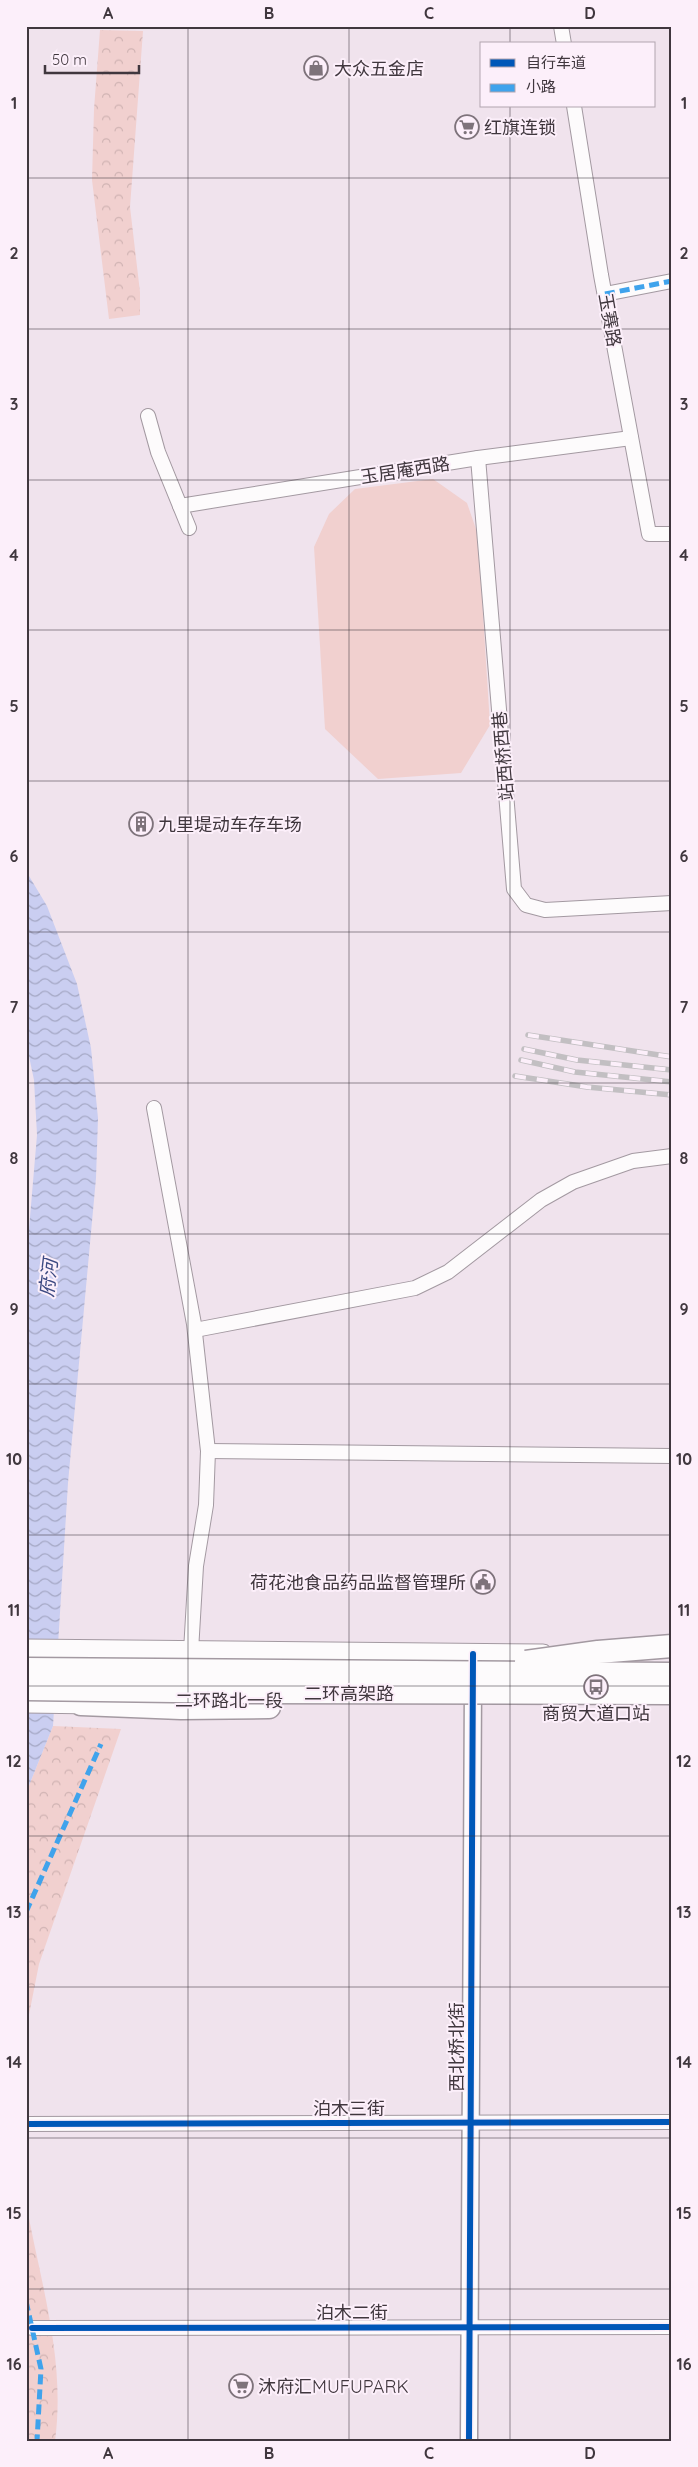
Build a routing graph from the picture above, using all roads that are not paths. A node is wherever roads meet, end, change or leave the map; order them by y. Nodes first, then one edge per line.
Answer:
1 (561, 26) edge
2 (564, 42) edge
3 (574, 108) edge
4 (672, 281) edge
5 (605, 294) junction
6 (148, 416) dead end
7 (631, 438) junction
8 (478, 458) junction
9 (180, 506) junction
10 (189, 528) dead end
11 (672, 534) edge
12 (672, 903) edge
13 (154, 1108) dead end
14 (672, 1156) edge
15 (195, 1330) junction
16 (208, 1451) junction
17 (672, 1456) edge
18 (672, 1646) edge
19 (26, 1650) edge
20 (191, 1651) junction
21 (473, 1654) junction
22 (672, 1655) edge
23 (26, 1658) edge
24 (26, 1669) edge
25 (453, 1673) junction
26 (672, 1674) edge
27 (26, 1689) edge
28 (672, 1693) edge
29 (473, 1701) junction
30 (672, 1701) edge
31 (26, 1703) edge
32 (75, 1704) junction
33 (672, 2122) edge
34 (471, 2123) junction
35 (26, 2124) edge
36 (470, 2327) junction
37 (672, 2327) edge
38 (32, 2328) dead end
39 (469, 2441) edge

1 - 2 street
3 - 5 street, 玉赛路
4 - 5 street
5 - 7 street, 玉赛路
6 - 9 street
7 - 8 street, 玉居庵西路
7 - 11 street, 玉赛路
8 - 9 street, 玉居庵西路
8 - 12 street, 站西桥西巷
9 - 10 street
13 - 15 street
14 - 15 street
15 - 16 street
16 - 17 street
16 - 20 street
18 - 25 highway, bridge
19 - 20 main road
20 - 21 main road
21 - 22 main road
21 - 29 street, 西北桥北街
23 - 25 highway, bridge
24 - 25 highway, 二环高架路, bridge
25 - 26 highway, 二环高架路, bridge
27 - 28 highway, 二环高架路, bridge
29 - 30 main road, 二环路北一段
29 - 32 main road, 二环路北一段
29 - 34 street, 西北桥北街
30 - 32 highway
31 - 32 main road, 二环路北一段
33 - 34 street, 泊木三街
34 - 35 street, 泊木三街
34 - 36 street, 西北桥北街
36 - 37 street, 泊木二街
36 - 38 street, 泊木二街
36 - 39 street, 西北桥北街

